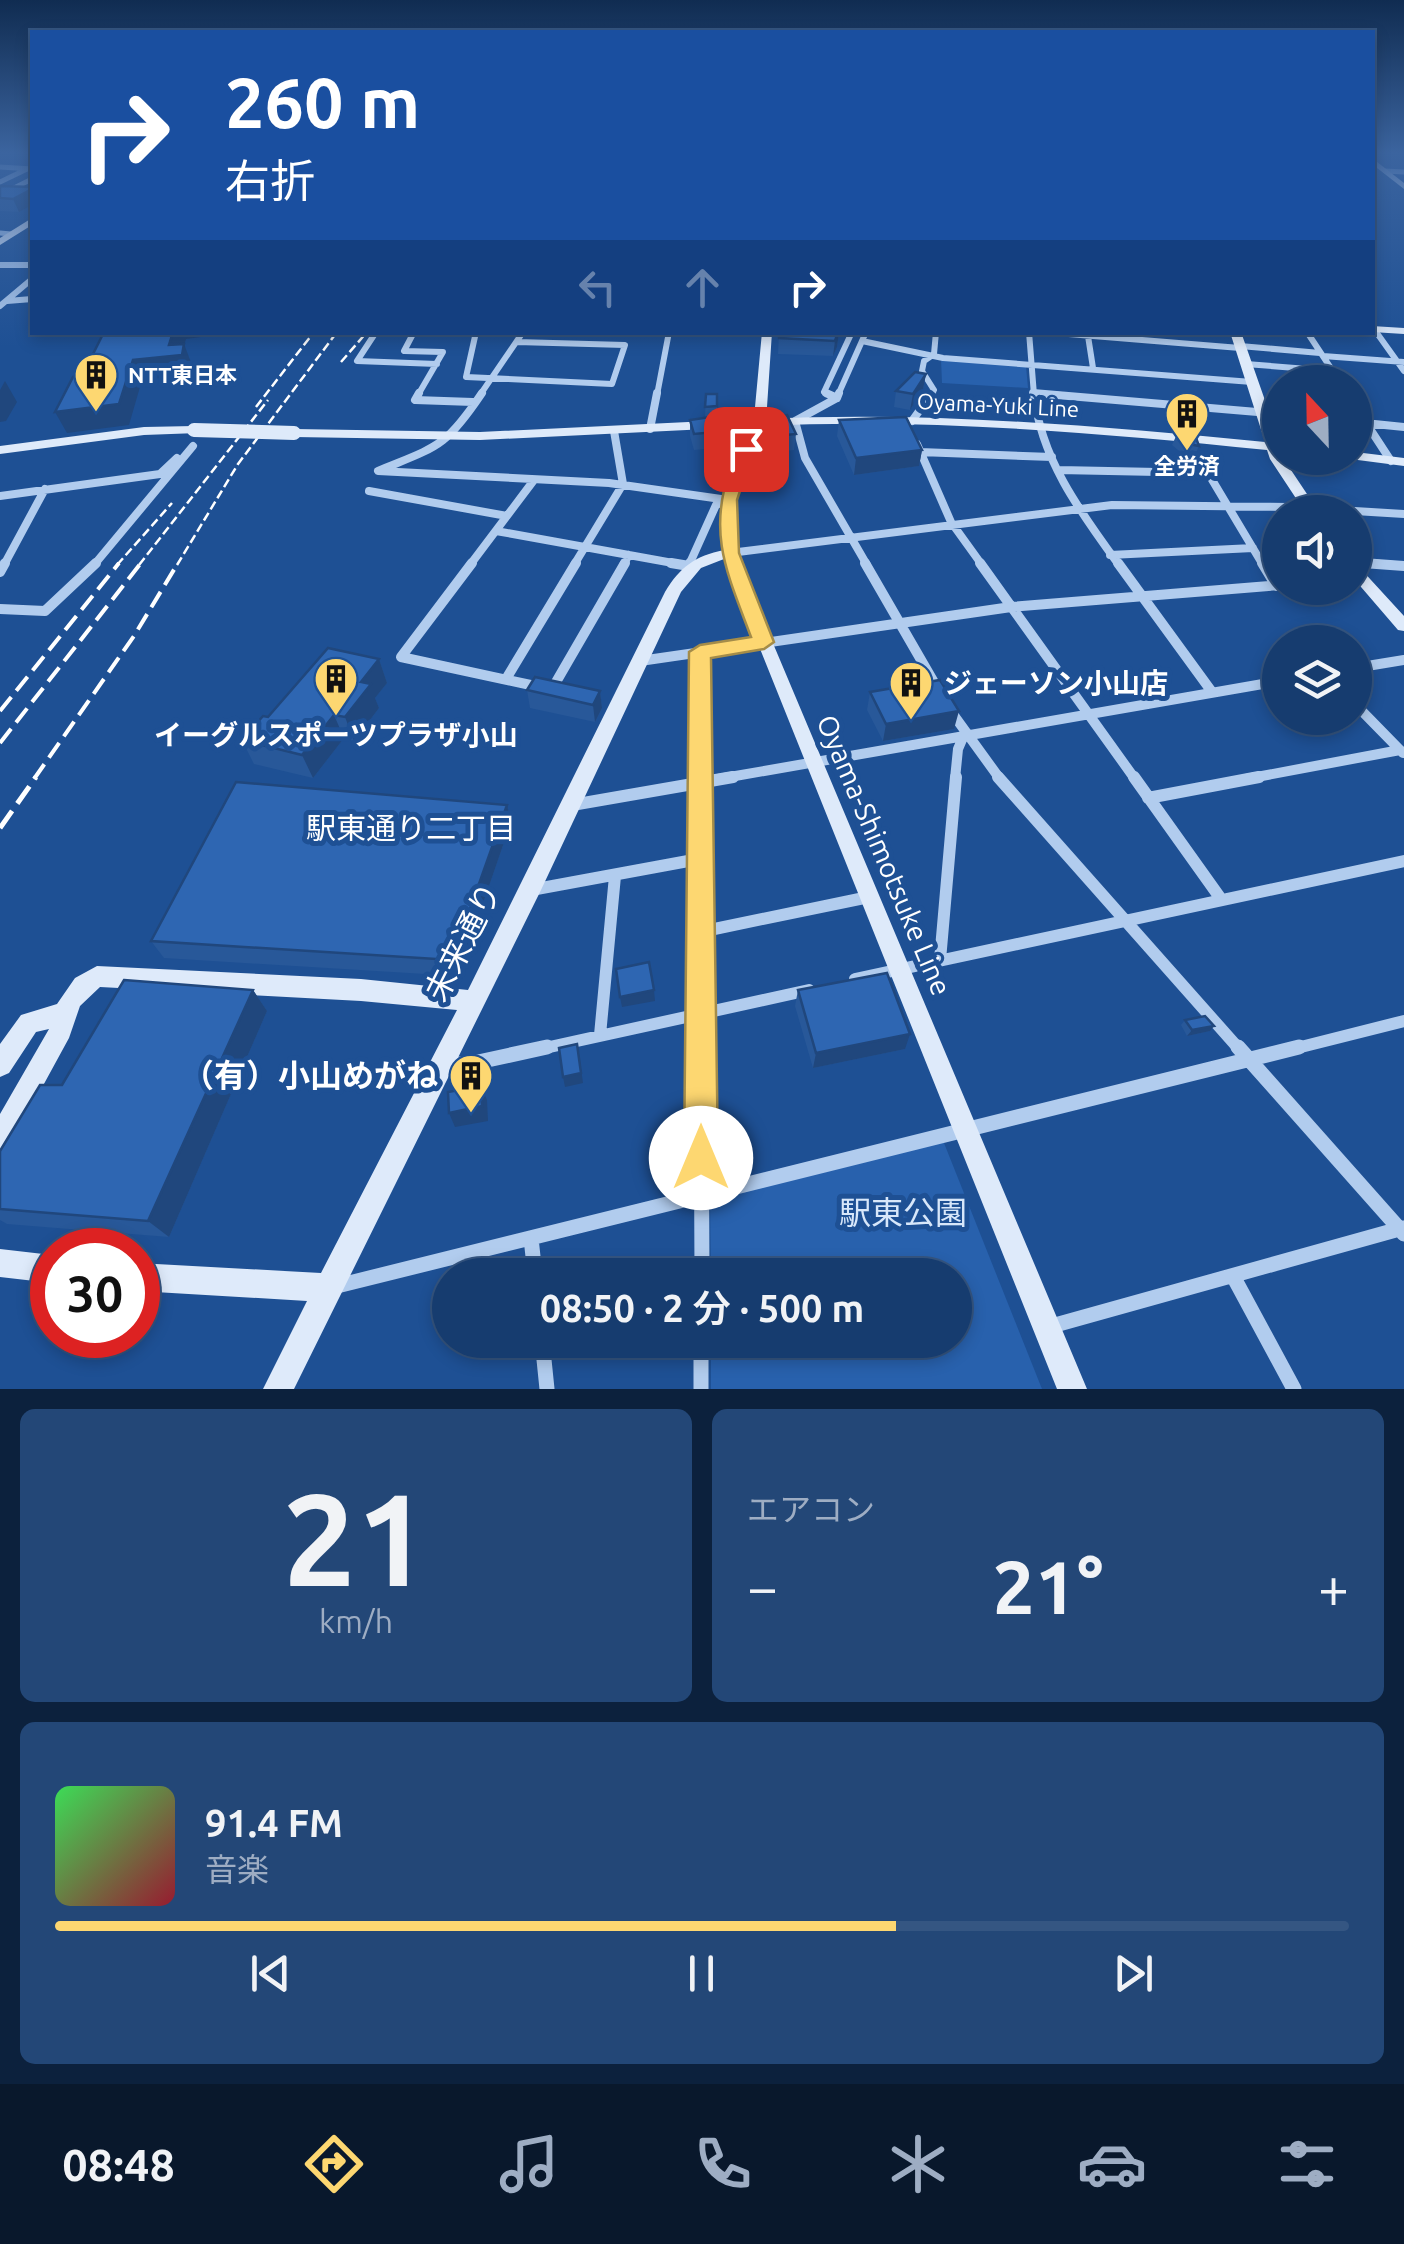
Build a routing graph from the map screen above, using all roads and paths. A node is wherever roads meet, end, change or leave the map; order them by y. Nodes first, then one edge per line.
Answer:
1 (30, 222) edge
2 (6, 234) edge
3 (0, 242) edge
4 (30, 264) edge
5 (0, 266) edge
6 (30, 280) edge
7 (30, 299) edge
8 (3, 303) edge
9 (1375, 329) edge
10 (1375, 331) edge
11 (1404, 331) edge
12 (374, 335) edge
13 (412, 335) edge
14 (475, 335) edge
15 (520, 335) edge
16 (579, 335) edge
17 (669, 335) edge
18 (767, 335) edge
19 (851, 335) edge
20 (865, 335) edge
21 (935, 335) edge
22 (1028, 335) edge
23 (1086, 335) edge
24 (1310, 335) edge
25 (848, 341) junction
26 (517, 342) junction
27 (1239, 342) edge
28 (576, 343) junction
29 (862, 343) junction
30 (1322, 355) junction
31 (930, 356) junction
32 (1400, 362) edge
33 (436, 364) junction
34 (1031, 364) junction
35 (1246, 364) junction
36 (1262, 365) edge
37 (1328, 365) edge
38 (1093, 368) junction
39 (1404, 370) edge
40 (489, 380) junction
41 (1252, 382) junction
42 (1034, 393) junction
43 (837, 398) junction
44 (473, 402) junction
45 (1260, 411) junction
46 (1262, 416) edge
47 (794, 421) junction
48 (909, 421) junction
49 (756, 423) junction
50 (1372, 424) edge
51 (1404, 427) edge
52 (1037, 428) junction
53 (650, 429) junction
54 (189, 430) junction
55 (1372, 430) edge
56 (614, 431) junction
57 (453, 436) junction
58 (1262, 445) edge
59 (194, 446) junction
60 (0, 450) edge
61 (920, 452) junction
62 (1052, 457) junction
63 (1372, 458) edge
64 (1398, 461) edge
65 (1058, 470) junction
66 (534, 480) junction
67 (624, 484) junction
68 (45, 489) junction
69 (368, 491) dead end
70 (0, 496) edge
71 (728, 500) junction
72 (1228, 506) junction
73 (1077, 508) junction
74 (1262, 508) edge
75 (1372, 513) edge
76 (1404, 514) edge
77 (507, 516) junction
78 (951, 522) junction
79 (496, 532) junction
80 (850, 535) junction
81 (587, 548) junction
82 (1253, 548) junction
83 (730, 553) junction
84 (629, 555) junction
85 (1110, 555) junction
86 (1262, 561) edge
87 (1372, 563) edge
88 (690, 566) junction
89 (1404, 566) edge
90 (0, 572) edge
91 (1262, 586) edge
92 (1372, 593) edge
93 (1138, 595) junction
94 (1011, 607) junction
95 (0, 609) edge
96 (900, 622) junction
97 (1404, 626) edge
98 (764, 642) junction
99 (700, 652) junction
100 (1404, 660) edge
101 (639, 662) junction
102 (1372, 665) edge
103 (506, 679) junction
104 (1262, 684) edge
105 (552, 689) junction
106 (1212, 692) junction
107 (569, 693) edge
108 (1085, 713) junction
109 (1372, 721) edge
110 (964, 735) junction
111 (1402, 752) edge
112 (813, 762) junction
113 (699, 784) junction
114 (1148, 798) junction
115 (570, 806) junction
116 (699, 858) junction
117 (1404, 860) edge
118 (615, 876) junction
119 (530, 890) junction
120 (869, 898) junction
121 (1221, 899) junction
122 (1124, 920) junction
123 (700, 932) junction
124 (940, 960) junction
125 (899, 970) junction
126 (845, 982) edge
127 (826, 986) edge
128 (473, 1002) junction
129 (63, 1014) junction
130 (700, 1014) junction
131 (1404, 1021) edge
132 (600, 1035) junction
133 (1248, 1060) junction
134 (438, 1064) junction
135 (0, 1065) edge
136 (966, 1129) junction
137 (0, 1139) edge
138 (702, 1194) junction
139 (1403, 1230) edge
140 (531, 1238) junction
141 (533, 1258) edge
142 (702, 1258) edge
143 (0, 1263) edge
144 (30, 1266) edge
145 (1233, 1276) junction
146 (160, 1278) edge
147 (327, 1288) junction
148 (1048, 1327) junction
149 (544, 1358) edge
150 (702, 1358) edge
151 (278, 1389) edge
152 (548, 1389) edge
153 (701, 1389) edge
154 (1072, 1389) edge
155 (1294, 1389) edge

1 - 2 main road
2 - 3 main road
4 - 5 street
6 - 8 street
7 - 8 street
9 - 11 main road
10 - 32 street
12 - 33 street
13 - 33 street
14 - 40 street
15 - 26 street
16 - 28 street
17 - 53 street
18 - 49 main road, Oyama-Shimotsuke Line
19 - 25 street
20 - 29 street
21 - 31 street
22 - 34 street
23 - 27 street
23 - 38 street
24 - 30 street
25 - 29 street
25 - 43 street
26 - 28 street
26 - 40 street
27 - 30 street
27 - 35 main road
28 - 40 street
29 - 31 street
29 - 43 street
30 - 32 street
30 - 37 street
31 - 34 street
31 - 48 street
32 - 39 street
33 - 44 street
34 - 38 street
34 - 42 street
35 - 36 street
35 - 41 main road
38 - 41 street
40 - 44 street
41 - 45 main road
42 - 45 street
42 - 52 street
43 - 47 street
44 - 57 street
45 - 46 main road
47 - 48 main road, Oyama-Yuki Line
47 - 49 main road, Oyama-Yuki Line
47 - 80 street
48 - 52 main road, Oyama-Yuki Line
48 - 61 street
49 - 53 main road, Oyama-Yuki Line
49 - 71 main road, Oyama-Shimotsuke Line
50 - 51 street
52 - 58 main road, Oyama-Yuki Line
52 - 62 street
53 - 56 main road, Oyama-Yuki Line
54 - 57 main road, Oyama-Yuki Line, bridge
54 - 59 street
54 - 60 main road
55 - 64 street
56 - 57 main road, Oyama-Yuki Line
56 - 67 street
57 - 66 street
59 - 68 street
59 - 95 street
61 - 62 street
61 - 78 street
62 - 65 street
63 - 64 main road
65 - 72 street
65 - 73 street
66 - 67 street
66 - 77 street
67 - 71 street
67 - 81 street
68 - 70 street
68 - 90 street
69 - 77 street
71 - 83 main road, Oyama-Shimotsuke Line
71 - 88 street
72 - 73 street
72 - 74 street
72 - 82 street
73 - 78 street
73 - 85 street
75 - 76 street
77 - 79 street
78 - 80 street
78 - 94 street
79 - 81 street
79 - 103 street
80 - 83 street
80 - 96 street
81 - 84 street
81 - 103 street
82 - 85 street
82 - 86 street
83 - 88 main road
83 - 98 main road, Oyama-Shimotsuke Line
84 - 88 street
84 - 105 street
85 - 93 street
87 - 89 street
88 - 101 main road, 未来通り
91 - 93 street
92 - 97 main road
93 - 94 street
93 - 106 street
94 - 96 street
94 - 108 street
96 - 98 street
96 - 110 street
98 - 99 street
98 - 112 main road, Oyama-Shimotsuke Line
99 - 101 street
99 - 113 street
100 - 102 street
101 - 115 main road, 未来通り
103 - 105 street
104 - 106 street
105 - 107 street
106 - 108 street
108 - 110 street
108 - 114 street
109 - 111 street
110 - 112 street
110 - 122 street
110 - 124 street
111 - 114 street
112 - 113 street
112 - 120 main road, Oyama-Shimotsuke Line
113 - 115 street
113 - 116 street
114 - 121 street
115 - 119 main road, 未来通り
116 - 118 street
116 - 123 street
117 - 121 street
118 - 119 street
118 - 132 street
119 - 128 main road, 未来通り
120 - 123 street
120 - 125 main road, Oyama-Shimotsuke Line
121 - 122 street
122 - 124 street
122 - 133 street
123 - 130 street
124 - 125 street
125 - 126 street
125 - 136 main road, Oyama-Shimotsuke Line
127 - 130 street
128 - 129 main road
128 - 134 main road, 未来通り
129 - 135 main road
129 - 137 main road
130 - 132 street
130 - 138 street
131 - 133 street
132 - 134 street
133 - 136 street
133 - 139 street
134 - 147 main road, 未来通り
136 - 138 street
136 - 148 main road, Oyama-Shimotsuke Line
138 - 140 street
138 - 142 street
139 - 145 street
140 - 141 street
140 - 147 street
143 - 144 main road
145 - 148 street
145 - 155 street
146 - 147 main road
147 - 151 main road, 未来通り
148 - 154 main road, Oyama-Shimotsuke Line
149 - 152 street
150 - 153 street

